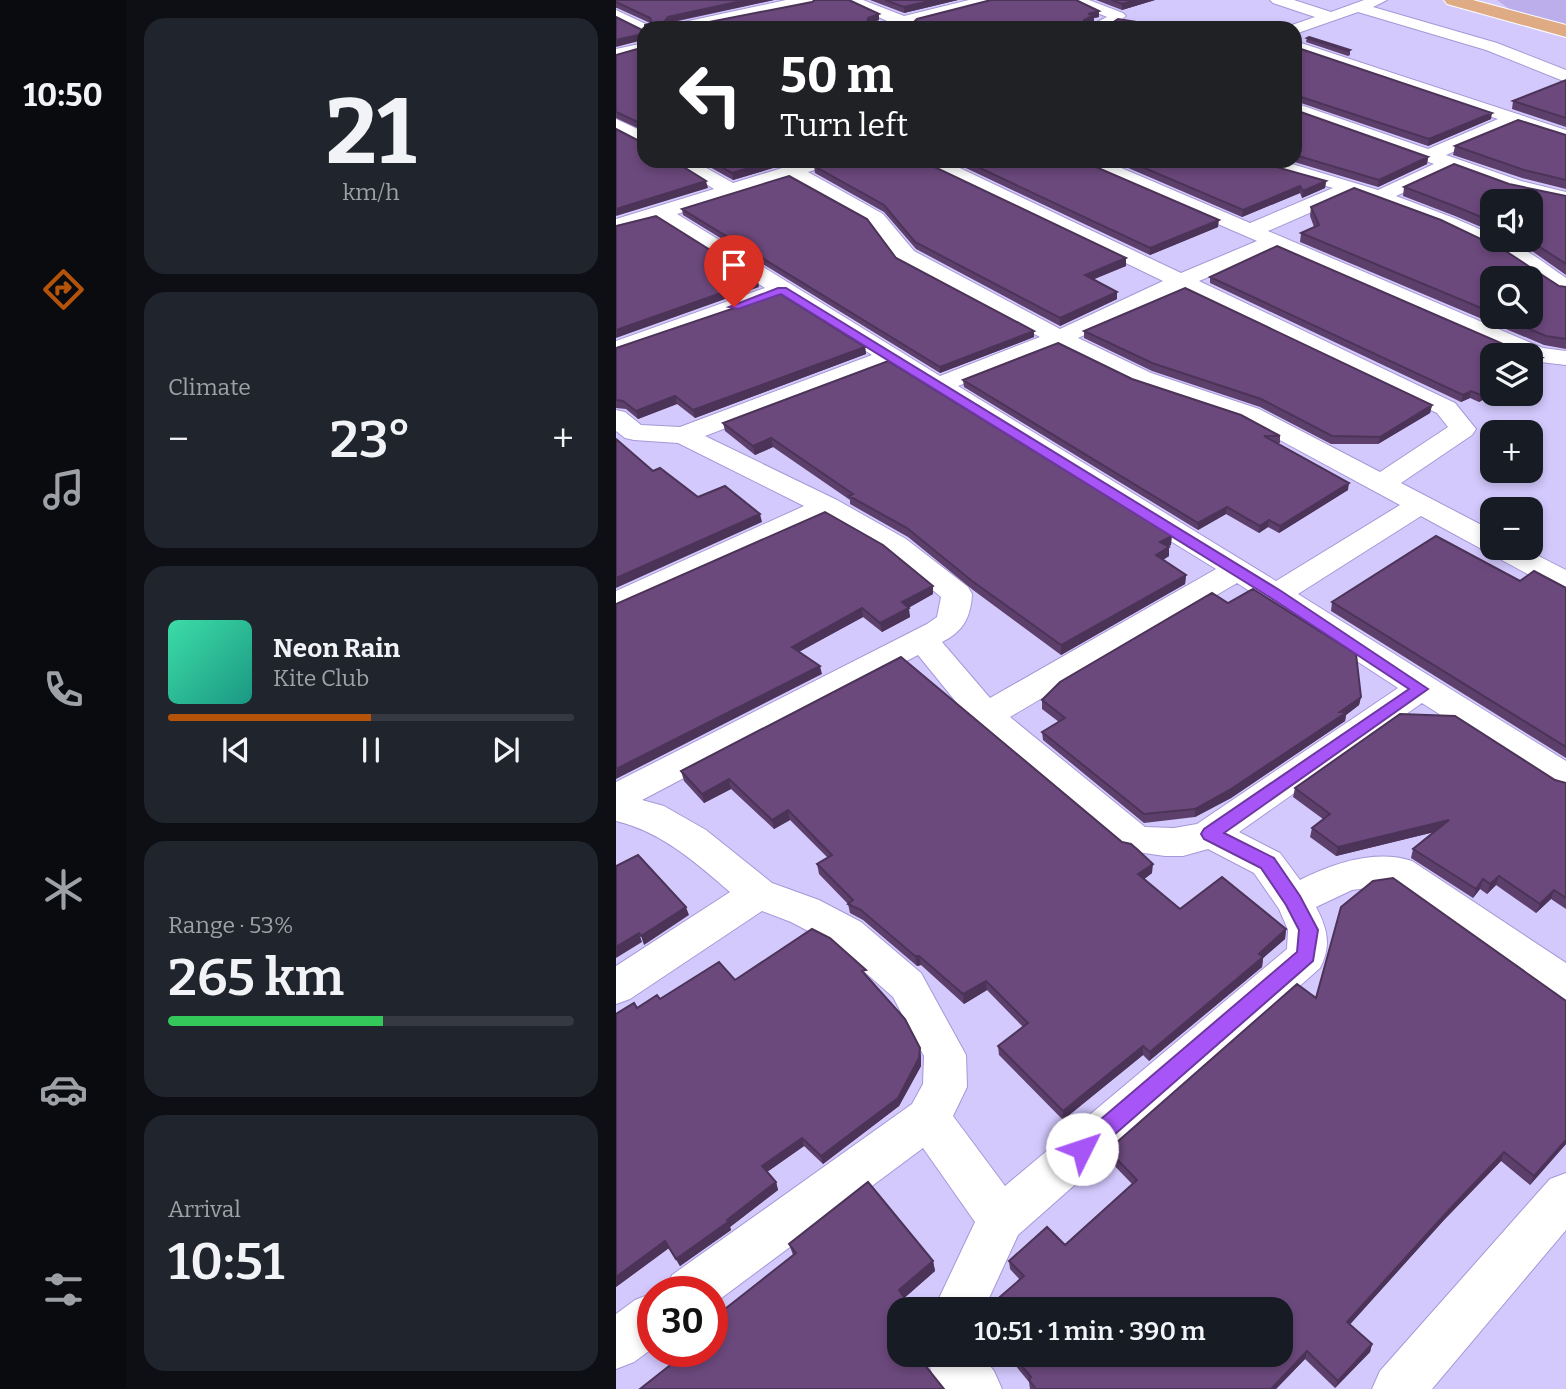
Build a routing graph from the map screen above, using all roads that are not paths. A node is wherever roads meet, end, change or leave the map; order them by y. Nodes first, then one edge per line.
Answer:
1 (813, 0) edge
2 (850, 0) edge
3 (987, 0) edge
4 (1075, 0) edge
5 (1278, 0) edge
6 (1379, 0) edge
7 (1453, 0) edge
8 (1359, 8) junction
9 (616, 16) edge
10 (1332, 17) junction
11 (704, 21) edge
12 (903, 21) joint
13 (1112, 21) edge
14 (637, 26) edge
15 (1302, 27) edge
16 (1566, 32) edge
17 (1302, 48) edge
18 (637, 50) edge
19 (616, 54) edge
20 (1566, 77) edge
21 (1302, 111) edge
22 (1515, 119) junction
23 (616, 124) edge
24 (637, 136) edge
25 (1566, 136) edge
26 (1428, 156) junction
27 (1450, 164) junction
28 (692, 168) edge
29 (801, 168) edge
30 (945, 168) edge
31 (1104, 168) edge
32 (1286, 168) edge
33 (791, 171) junction
34 (1352, 187) junction
35 (728, 189) junction
36 (1379, 197) junction
37 (1566, 198) edge
38 (660, 212) junction
39 (616, 226) edge
40 (1249, 231) junction
41 (1277, 241) junction
42 (1181, 281) junction
43 (1566, 288) edge
44 (782, 290) junction
45 (1059, 338) junction
46 (616, 349) edge
47 (890, 357) junction
48 (1566, 358) edge
49 (936, 386) junction
50 (616, 418) edge
51 (683, 435) junction
52 (1381, 484) junction
53 (1421, 505) junction
54 (827, 506) junction
55 (1480, 536) edge
56 (1525, 560) edge
57 (1236, 570) junction
58 (1566, 582) edge
59 (1276, 594) junction
60 (616, 603) edge
61 (922, 639) junction
62 (1420, 689) junction
63 (986, 716) junction
64 (1566, 778) edge
65 (616, 798) edge
66 (616, 808) edge
67 (1210, 834) junction
68 (758, 894) junction
69 (1294, 901) junction
70 (1566, 985) edge
71 (616, 987) edge
72 (928, 1118) junction
73 (1566, 1195) edge
74 (1001, 1219) junction
75 (711, 1276) edge
76 (965, 1297) edge
77 (637, 1329) edge
78 (616, 1344) edge
79 (957, 1367) edge
80 (976, 1389) edge
81 (1398, 1389) edge

1 - 11 street
2 - 12 street
3 - 12 street
4 - 13 street
5 - 10 street
6 - 8 street
7 - 16 main road
8 - 10 street
8 - 20 street
9 - 14 street
10 - 15 street
17 - 22 street
18 - 19 street
21 - 26 street
22 - 25 street
22 - 26 street
23 - 24 street
26 - 27 street
27 - 36 street
27 - 37 street
28 - 35 street
29 - 33 street
30 - 42 street
31 - 40 street
32 - 34 street
33 - 35 street
33 - 45 street
34 - 36 street
34 - 40 street
35 - 38 street
36 - 43 street
38 - 39 street
38 - 44 street
40 - 41 street
41 - 42 street
41 - 48 street
42 - 45 street
42 - 52 street
44 - 46 street
44 - 47 street
45 - 49 street
45 - 52 street
47 - 49 street
47 - 51 street
49 - 57 street
50 - 51 street
51 - 54 street
52 - 53 street
53 - 55 street
53 - 59 street
54 - 60 street
54 - 61 street
56 - 58 street
57 - 59 street
57 - 63 street
59 - 62 street
61 - 63 street
61 - 65 street
62 - 64 street
62 - 67 street
63 - 67 street
66 - 68 street
67 - 69 street
68 - 71 street
68 - 72 street
69 - 70 street
69 - 74 street
72 - 74 street
72 - 75 street
73 - 81 street
74 - 76 street
77 - 78 street
79 - 80 street

